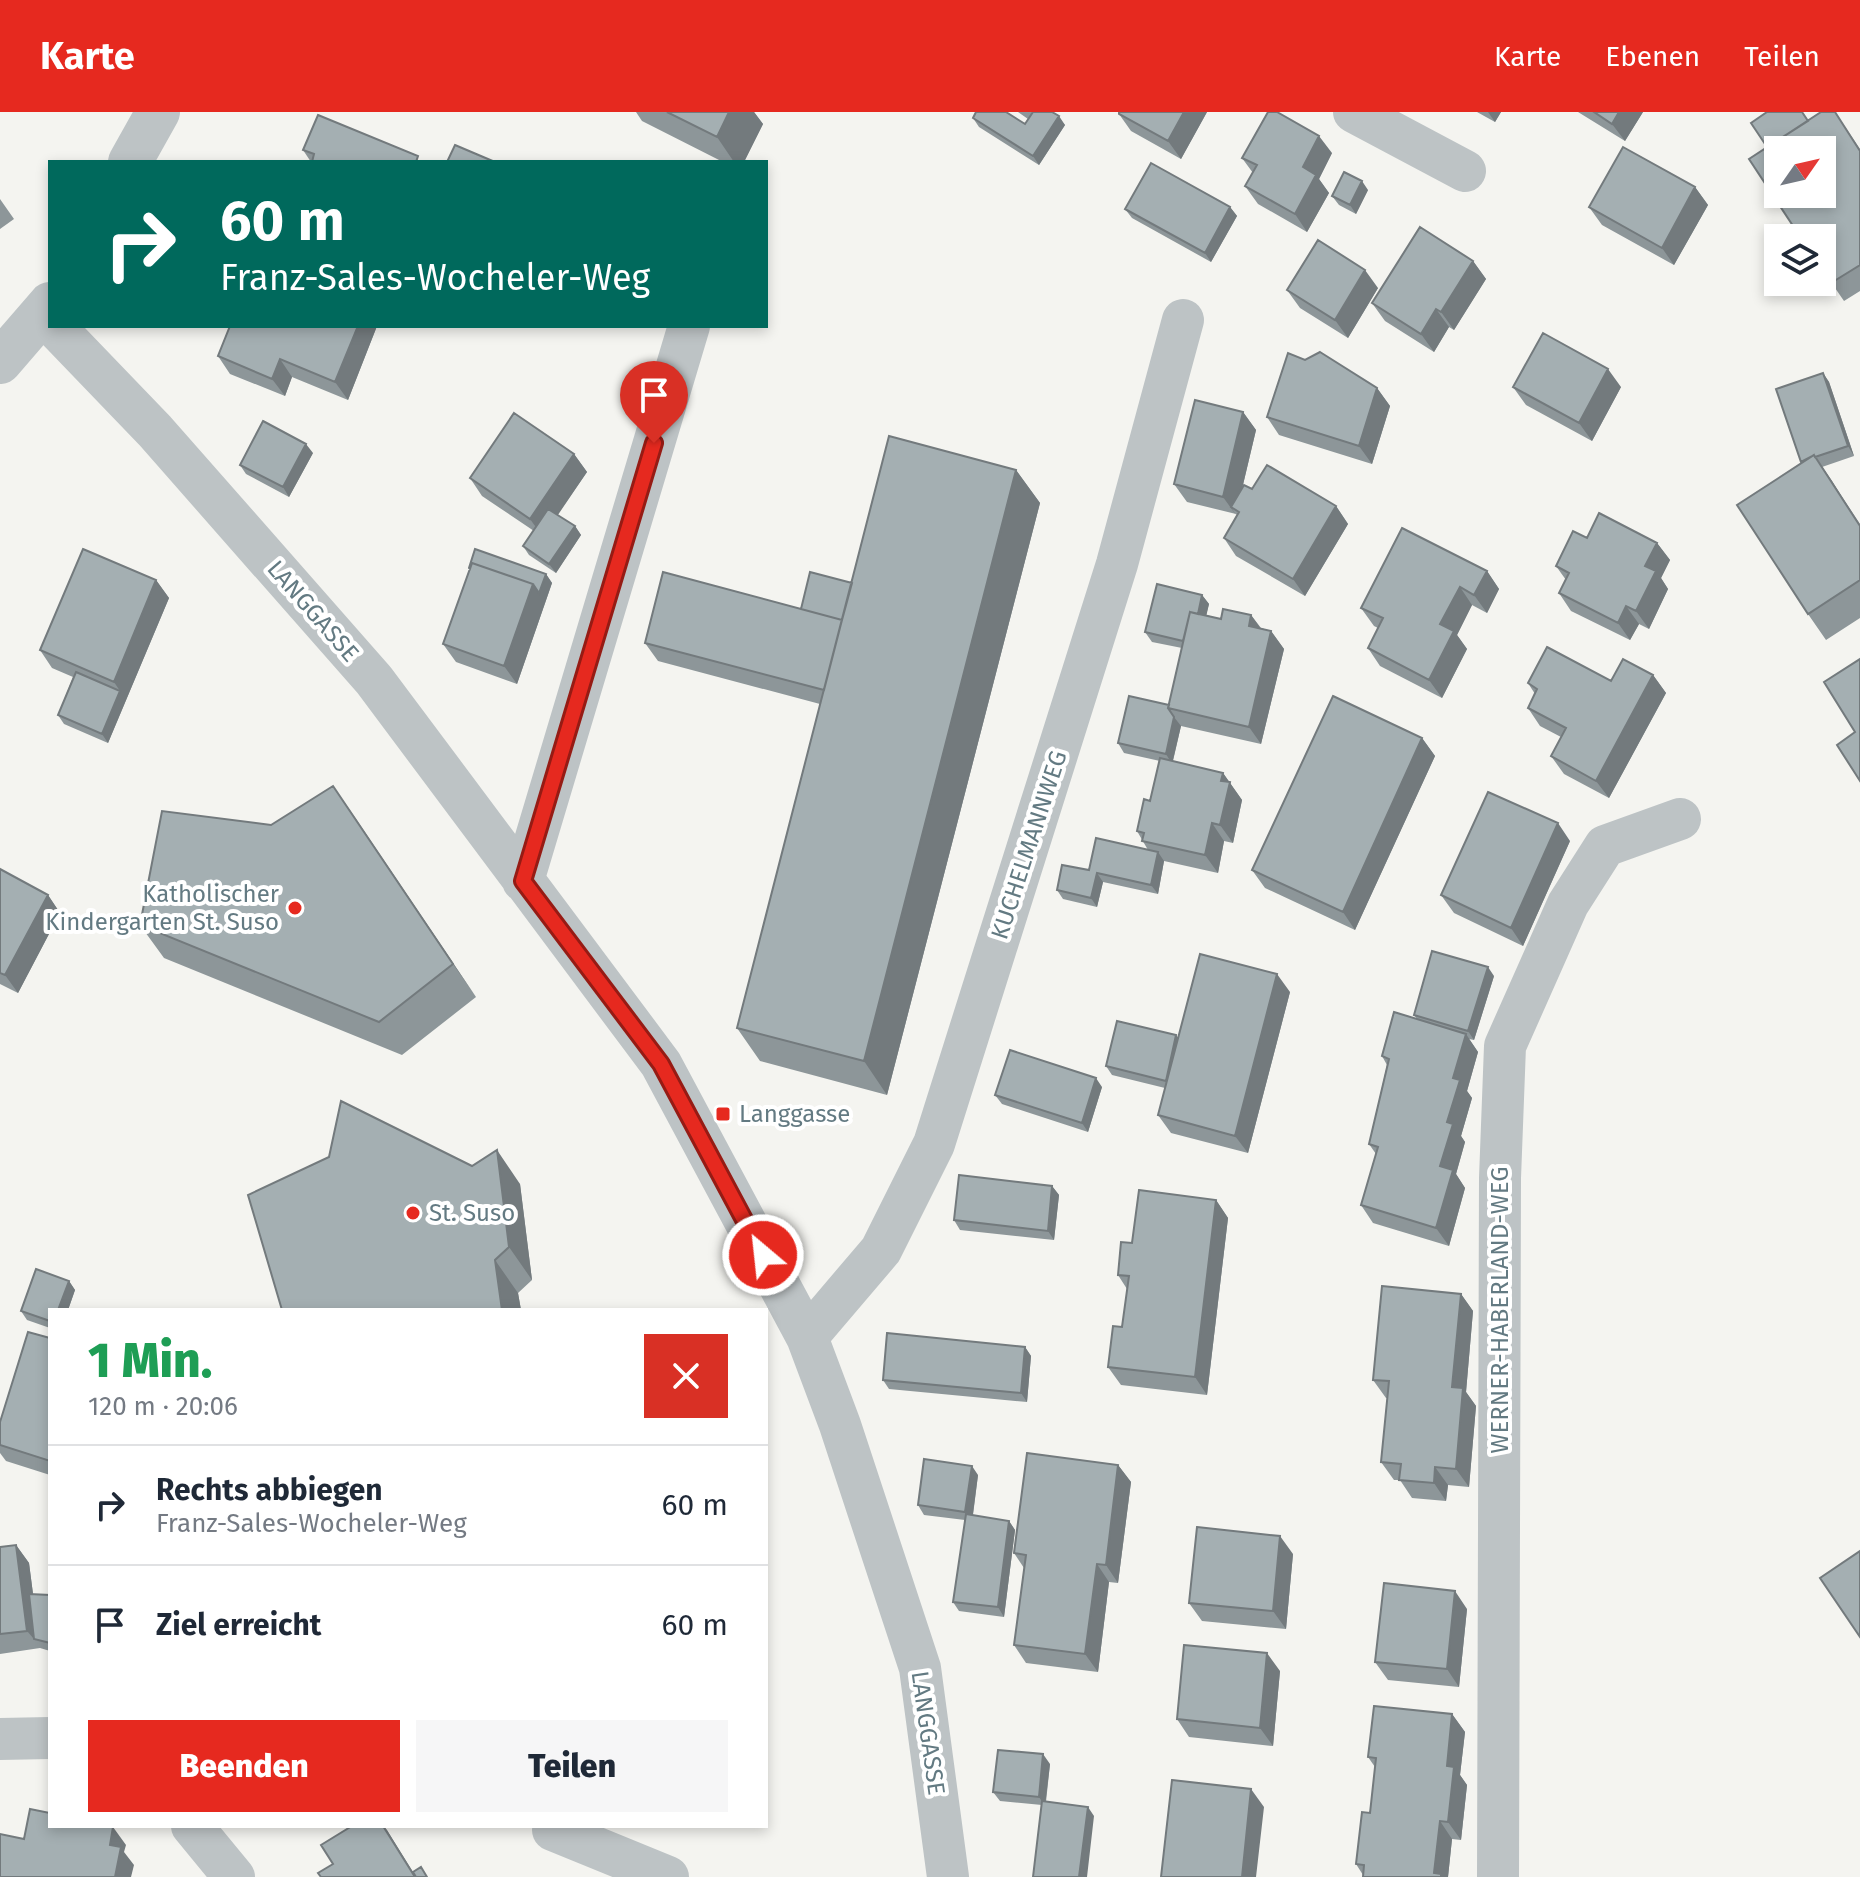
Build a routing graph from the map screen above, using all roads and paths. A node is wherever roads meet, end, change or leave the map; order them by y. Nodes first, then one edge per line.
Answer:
1 (158, 112) edge
2 (1354, 112) edge
3 (131, 160) edge
4 (1465, 171) dead end
5 (48, 319) edge
6 (1183, 320) dead end
7 (60, 328) edge
8 (688, 328) edge
9 (0, 362) edge
10 (1680, 819) dead end
11 (523, 881) junction
12 (807, 1337) junction
13 (48, 1738) edge
14 (0, 1739) edge
15 (194, 1828) edge
16 (553, 1830) dead end
17 (234, 1877) edge
18 (668, 1877) edge
19 (948, 1877) edge
20 (1498, 1877) edge

1 - 3 street
2 - 4 street
5 - 9 street
6 - 12 street, KUCHELMANNWEG
7 - 11 street, LANGGASSE
8 - 11 street
10 - 20 street, WERNER-HABERLAND-WEG
11 - 12 street, LANGGASSE
12 - 19 street, LANGGASSE
13 - 14 street
15 - 17 street
16 - 18 street

